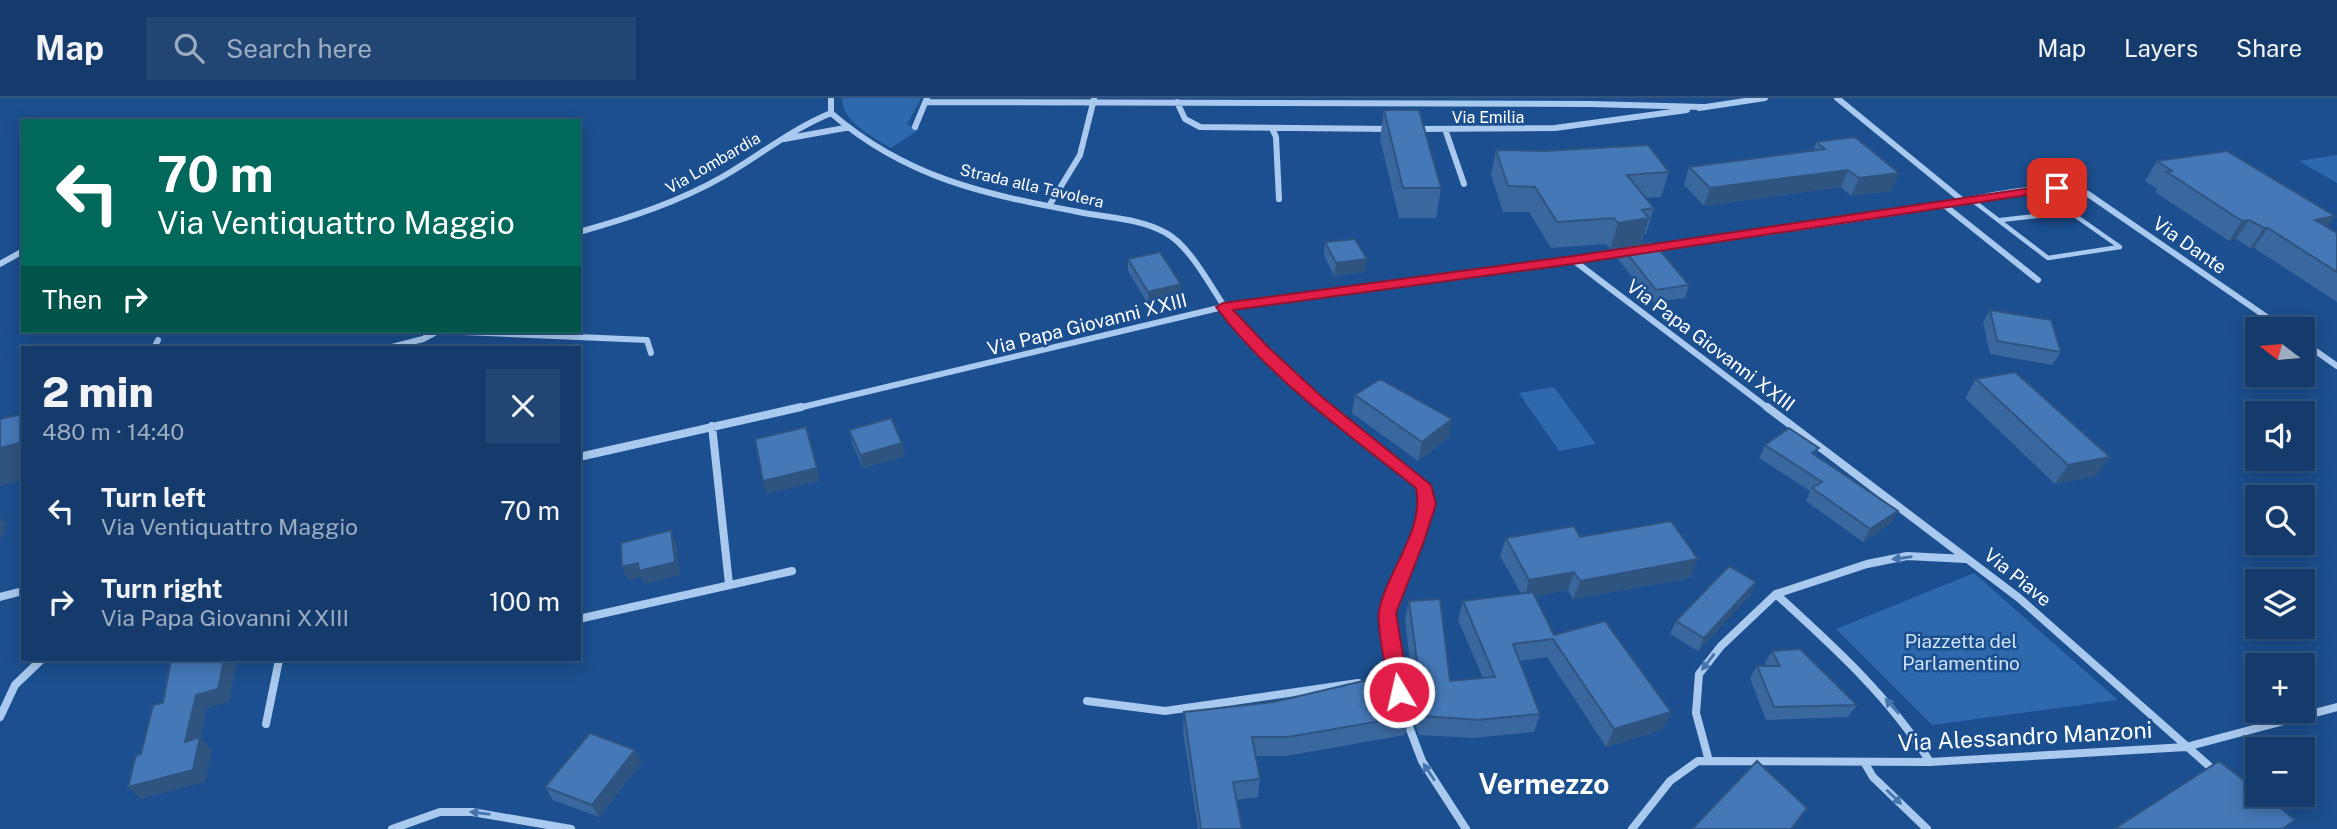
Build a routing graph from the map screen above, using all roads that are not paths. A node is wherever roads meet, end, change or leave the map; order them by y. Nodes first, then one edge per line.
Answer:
1 (831, 98) edge
2 (1765, 98) edge
3 (1837, 98) edge
4 (927, 100) edge
5 (1094, 100) edge
6 (1177, 102) junction
7 (1703, 107) junction
8 (831, 113) junction
9 (915, 127) dead end
10 (845, 128) junction
11 (1272, 128) junction
12 (1445, 129) junction
13 (780, 140) junction
14 (1464, 184) dead end
15 (1279, 199) dead end
16 (1972, 200) junction
17 (1963, 201) junction
18 (1944, 205) junction
19 (1049, 206) junction
20 (2001, 220) junction
21 (581, 231) edge
22 (21, 252) edge
23 (1573, 260) junction
24 (0, 264) edge
25 (2038, 280) dead end
26 (1223, 307) junction
27 (2267, 317) edge
28 (434, 333) edge
29 (484, 333) edge
30 (158, 340) dead end
31 (156, 346) edge
32 (396, 346) edge
33 (2315, 350) edge
34 (651, 353) dead end
35 (2337, 366) edge
36 (712, 426) junction
37 (581, 457) edge
38 (1970, 559) junction
39 (792, 571) dead end
40 (729, 584) junction
41 (21, 592) edge
42 (1776, 594) junction
43 (0, 597) edge
44 (583, 618) dead end
45 (40, 661) edge
46 (279, 661) edge
47 (1383, 680) edge
48 (1369, 681) edge
49 (1087, 701) dead end
50 (1402, 707) edge
51 (2337, 707) edge
52 (0, 717) edge
53 (266, 724) dead end
54 (2186, 747) junction
55 (1709, 761) junction
56 (1864, 762) junction
57 (1930, 762) junction
58 (2227, 781) edge
59 (393, 829) edge
60 (571, 829) edge
61 (1466, 829) edge
62 (1632, 829) edge
63 (1927, 829) edge

1 - 8 street
2 - 7 street, Via Emilia
3 - 17 street
4 - 5 street, Via Emilia
4 - 9 street
5 - 6 street, Via Emilia
5 - 19 street
6 - 7 street, Via Emilia
6 - 11 street, Via Emilia
7 - 12 street, Via Emilia
8 - 10 street, Strada alla Tavolera
8 - 13 street, Via Lombardia
10 - 13 street
10 - 19 street, Strada alla Tavolera
11 - 12 street, Via Emilia
11 - 15 street
12 - 14 street
13 - 21 street, Via Lombardia
16 - 17 street
16 - 20 lane
16 - 27 street, Via Dante
17 - 18 street
18 - 23 street
18 - 25 street
19 - 26 street, Strada alla Tavolera
20 - 20 lane
22 - 24 street
23 - 26 street, Via Papa Giovanni XXIII
23 - 38 street, Via Papa Giovanni XXIII
26 - 36 street, Via Papa Giovanni XXIII
26 - 47 street, Strada alla Tavolera
28 - 32 street
29 - 34 street
30 - 31 street
33 - 35 street
36 - 37 street, Via Papa Giovanni XXIII
36 - 40 street
38 -> 42 street, Via Piave
38 - 54 street, Via Piave
39 - 40 street
40 - 44 street
41 - 43 street
42 -> 55 street, Via Piave
57 -> 42 street
45 - 52 street
46 - 53 street
48 - 49 street
61 -> 50 street
51 - 54 street, Via Alessandro Manzoni
54 - 57 street, Via Alessandro Manzoni
54 - 58 street, Via Piave
55 - 56 street, Via Alessandro Manzoni
55 - 62 street
56 - 57 street, Via Alessandro Manzoni
56 -> 63 street
60 -> 59 street

